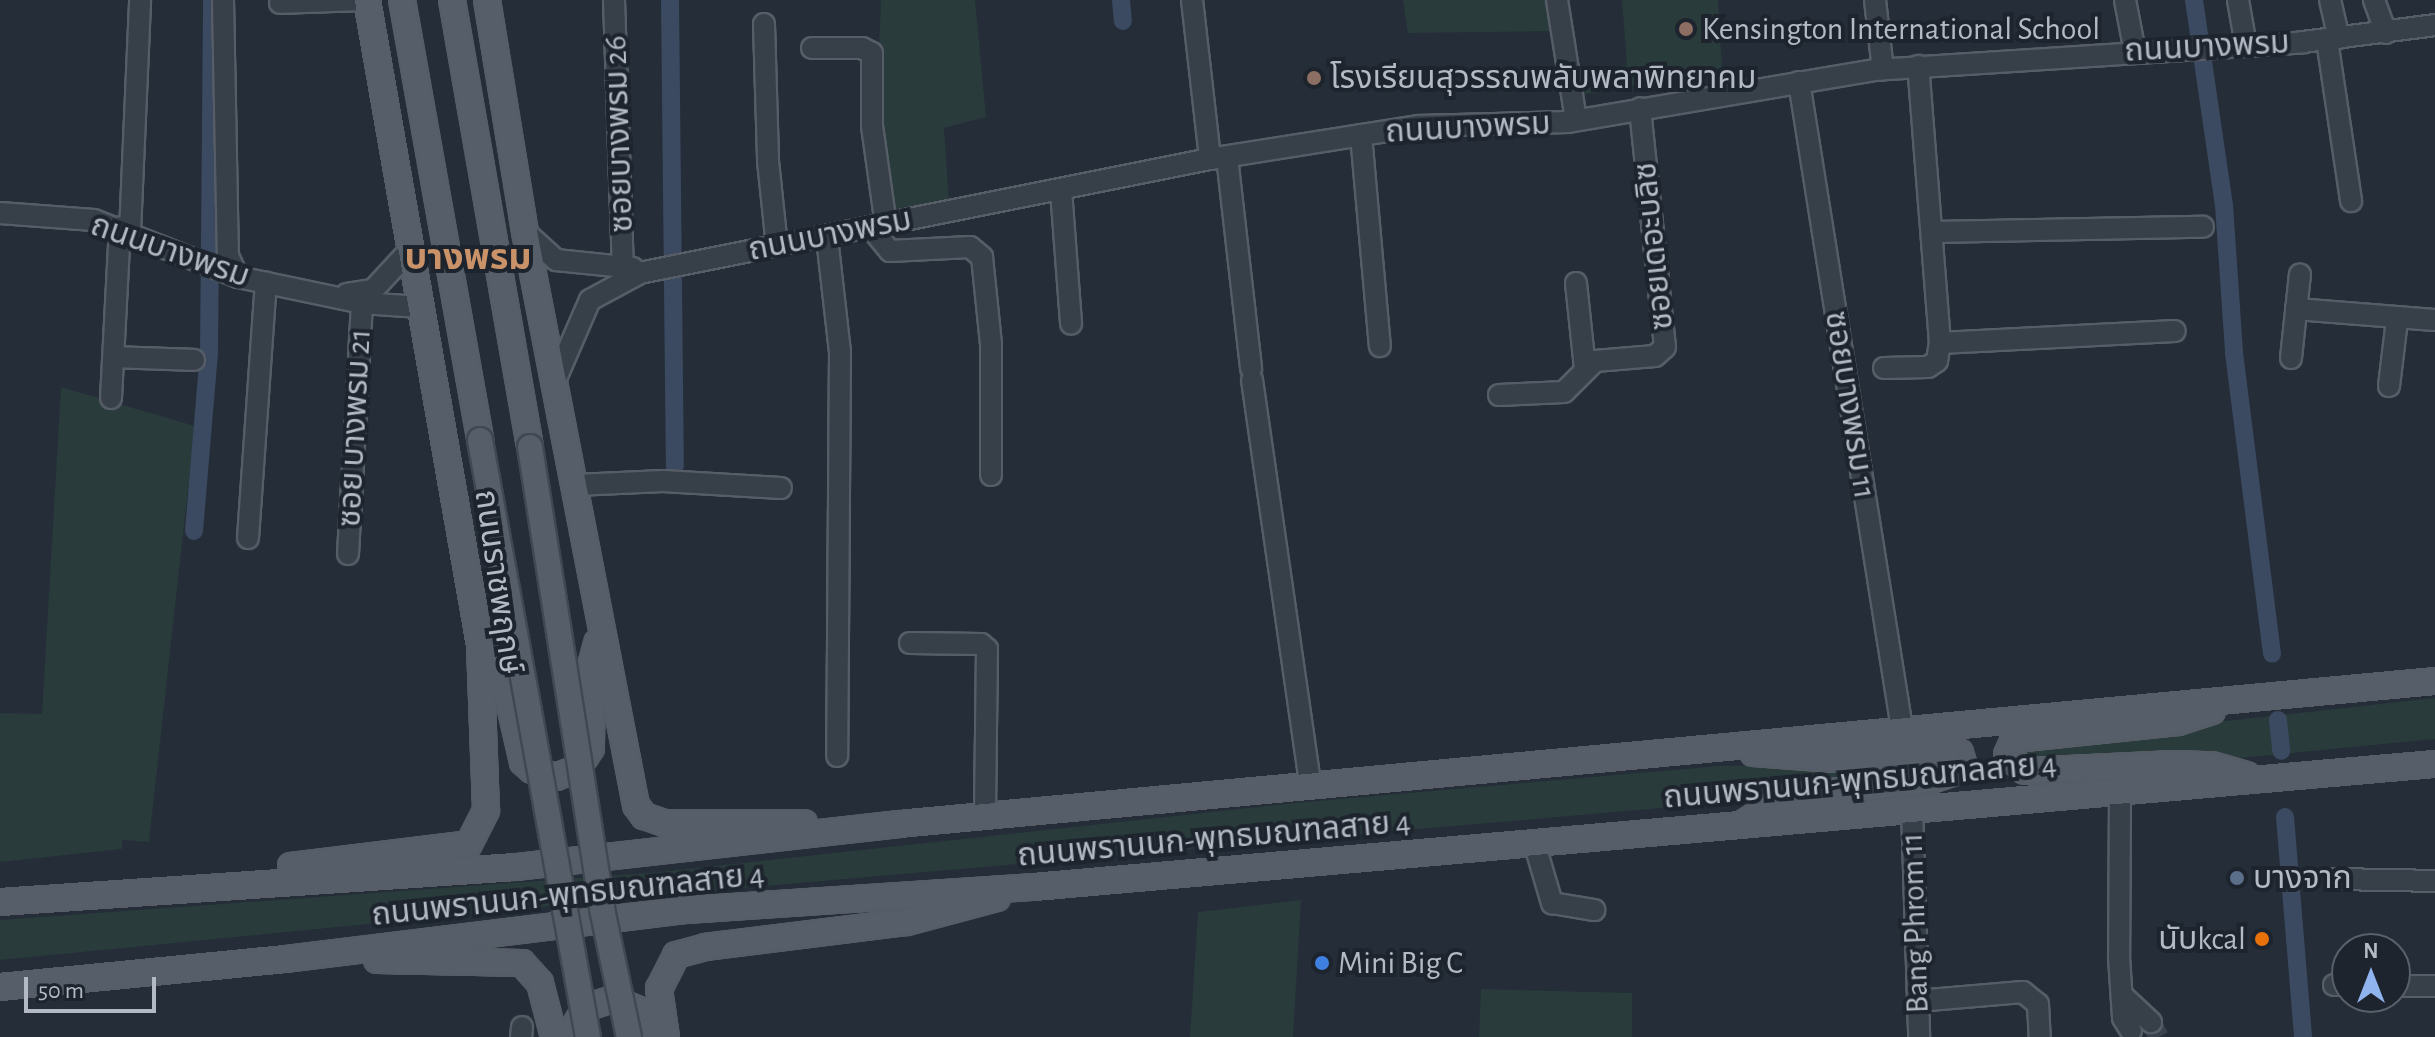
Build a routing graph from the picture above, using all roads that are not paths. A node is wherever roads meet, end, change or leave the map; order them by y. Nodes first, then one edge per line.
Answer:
1 (140, 0) edge
2 (223, 0) edge
3 (367, 0) edge
4 (389, 0) edge
5 (402, 0) edge
6 (452, 0) edge
7 (487, 0) edge
8 (614, 0) edge
9 (1192, 0) edge
10 (1557, 0) edge
11 (1875, 0) edge
12 (2125, 0) edge
13 (2238, 0) edge
14 (2330, 0) edge
15 (2374, 0) edge
16 (280, 3) dead end
17 (764, 24) dead end
18 (407, 25) junction
19 (2435, 25) edge
20 (2386, 33) junction
21 (2333, 39) junction
22 (2246, 46) junction
23 (812, 48) dead end
24 (2135, 52) junction
25 (1918, 66) junction
26 (1883, 70) junction
27 (1799, 82) junction
28 (1640, 108) junction
29 (1576, 120) junction
30 (1361, 135) junction
31 (1218, 158) junction
32 (1061, 190) junction
33 (2351, 201) dead end
34 (0, 213) edge
35 (2203, 227) dead end
36 (879, 228) junction
37 (125, 230) junction
38 (525, 232) junction
39 (1932, 232) junction
40 (827, 238) junction
41 (777, 247) junction
42 (410, 250) junction
43 (667, 266) junction
44 (623, 268) junction
45 (2300, 274) dead end
46 (234, 275) junction
47 (266, 283) junction
48 (1576, 283) dead end
49 (339, 295) junction
50 (362, 303) junction
51 (420, 307) junction
52 (2296, 309) junction
53 (2397, 320) junction
54 (2435, 320) edge
55 (1071, 324) dead end
56 (2175, 331) dead end
57 (1940, 343) junction
58 (1380, 346) dead end
59 (114, 357) junction
60 (2291, 358) dead end
61 (194, 360) dead end
62 (1585, 368) junction
63 (1884, 368) dead end
64 (554, 383) junction
65 (2389, 386) dead end
66 (1499, 395) dead end
67 (111, 398) dead end
68 (991, 475) dead end
69 (576, 485) junction
70 (781, 488) dead end
71 (248, 538) dead end
72 (348, 554) dead end
73 (601, 629) junction
74 (910, 643) dead end
75 (480, 645) junction
76 (2435, 681) edge
77 (2235, 699) junction
78 (1902, 729) junction
79 (1731, 746) junction
80 (837, 756) dead end
81 (2435, 764) edge
82 (2265, 780) junction
83 (1311, 787) junction
84 (2120, 792) junction
85 (1912, 808) junction
86 (985, 815) junction
87 (1744, 823) junction
88 (899, 824) junction
89 (1534, 842) junction
90 (2335, 879) dead end
91 (2435, 881) edge
92 (1034, 887) junction
93 (140, 890) junction
94 (0, 902) edge
95 (1594, 910) dead end
96 (286, 959) junction
97 (2411, 986) edge
98 (2435, 986) edge
99 (0, 987) edge
100 (2124, 997) junction
101 (1917, 1001) junction
102 (2151, 1022) tunnel mouth
103 (2131, 1031) tunnel mouth
104 (554, 1037) edge
105 (569, 1037) edge
106 (588, 1037) edge
107 (629, 1037) edge
108 (652, 1037) edge
109 (666, 1037) edge
110 (1919, 1037) edge
111 (2040, 1037) edge

1 - 37 street
2 - 46 street
3 - 16 street
3 - 42 main road, ถนนราชพฤกษ์
4 - 18 main road
5 - 18 main road, ถนนราชพฤกษ์
6 - 107 main road, ถนนราชพฤกษ์, bridge
7 - 38 main road
8 - 44 street, ซอยบางพรม 26
9 - 31 street
10 - 29 street
11 - 26 street
12 - 24 street
13 - 22 street
14 - 21 street
15 - 20 street
17 - 41 street
18 - 106 main road, ถนนราชพฤกษ์, bridge
19 - 20 street, ถนนบางพรม
20 - 21 street, ถนนบางพรม
21 - 22 street, ถนนบางพรม
21 - 33 street
22 - 24 street, ถนนบางพรม
23 - 36 street
24 - 25 street, ถนนบางพรม
25 - 26 street, ถนนบางพรม
25 - 39 street
26 - 27 street, ถนนบางพรม
27 - 28 street, ถนนบางพรม
27 - 78 street, ซอยบางพรม 11
28 - 29 street, ถนนบางพรม
28 - 62 street, ซอยเดอะบลิซ
29 - 30 street, ถนนบางพรม
30 - 31 street, ถนนบางพรม
30 - 58 street
31 - 32 street, ถนนบางพรม
31 - 83 street
32 - 36 street, ถนนบางพรม
32 - 55 street
34 - 37 street, ถนนบางพรม
35 - 39 street
36 - 40 street, ถนนบางพรม
36 - 68 street
37 - 46 street, ถนนบางพรม
37 - 59 street
38 - 44 street, ถนนบางพรม
38 - 64 main road
39 - 57 street
40 - 41 street, ถนนบางพรม
40 - 80 street
41 - 43 street, ถนนบางพรม
42 - 49 street, ถนนบางพรม
42 - 51 main road, ถนนราชพฤกษ์
43 - 44 street, ถนนบางพรม
43 - 64 street, ถนนบางพรม
45 - 52 street
46 - 47 street, ถนนบางพรม
47 - 49 street, ถนนบางพรม
47 - 71 street
48 - 62 street
49 - 50 street, ถนนบางพรม
50 - 51 street, ถนนบางพรม
50 - 72 street, ซอย บางพรม 21
51 - 75 main road, ถนนราชพฤกษ์
52 - 53 street
52 - 60 street
53 - 54 street
53 - 65 street
56 - 57 street
57 - 63 street
59 - 61 street
59 - 67 street
62 - 66 street, ซอยเดอะบลิซ
64 - 69 main road
69 - 70 street
69 - 73 main road
73 - 75 main road
73 - 88 main road
74 - 86 street
75 - 93 main road, ถนนราชพฤกษ์
76 - 77 main road, ถนนพรานนก-พุทธมณฑลสาย 4
77 - 78 main road, ถนนพรานนก-พุทธมณฑลสาย 4
77 - 82 main road
78 - 79 main road, ถนนพรานนก-พุทธมณฑลสาย 4
79 - 83 main road, ถนนพรานนก-พุทธมณฑลสาย 4
79 - 87 main road
81 - 82 main road, ถนนพรานนก-พุทธมณฑลสาย 4
82 - 84 main road, ถนนพรานนก-พุทธมณฑลสาย 4
83 - 86 main road, ถนนพรานนก-พุทธมณฑลสาย 4
84 - 85 main road, ถนนพรานนก-พุทธมณฑลสาย 4
84 - 100 street
85 - 87 main road, ถนนพรานนก-พุทธมณฑลสาย 4
85 - 101 street, Bang Phrom 11
86 - 88 main road, ถนนพรานนก-พุทธมณฑลสาย 4
87 - 89 main road, ถนนพรานนก-พุทธมณฑลสาย 4
88 - 93 main road, ถนนพรานนก-พุทธมณฑลสาย 4
89 - 92 main road, ถนนพรานนก-พุทธมณฑลสาย 4
89 - 95 street
90 - 91 street
92 - 96 main road, ถนนพรานนก-พุทธมณฑลสาย 4
92 - 109 main road
93 - 94 main road, ถนนพรานนก-พุทธมณฑลสาย 4
96 - 99 main road, ถนนพรานนก-พุทธมณฑลสาย 4
96 - 104 main road
97 - 98 street
100 - 102 street
100 - 103 street
101 - 110 street, Bang Phrom 11
101 - 111 street
105 - 108 main road

